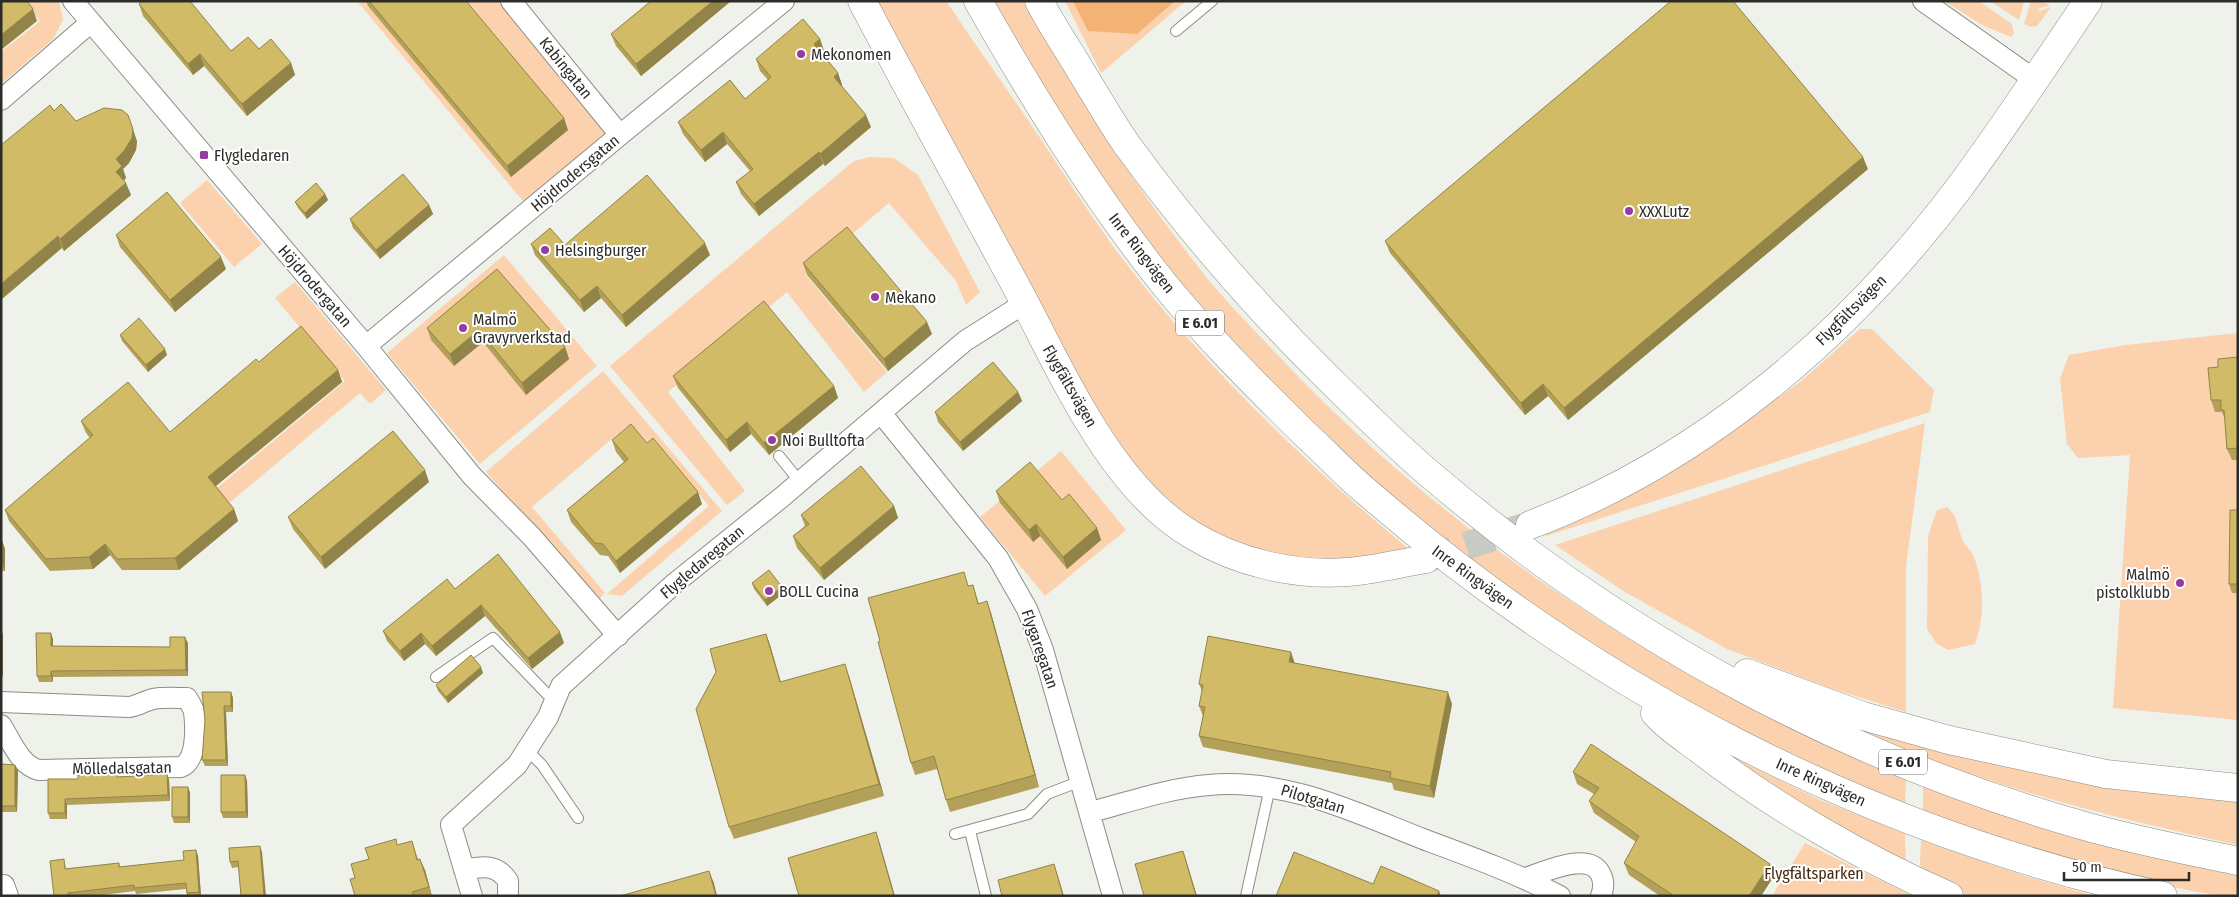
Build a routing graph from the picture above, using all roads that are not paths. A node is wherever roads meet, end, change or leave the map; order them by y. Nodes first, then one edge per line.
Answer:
1 (73, 1) edge
2 (511, 1) edge
3 (784, 1) edge
4 (862, 1) edge
5 (978, 1) edge
6 (1039, 1) edge
7 (1212, 1) edge
8 (1923, 1) edge
9 (2088, 1) edge
10 (90, 23) junction
11 (1176, 31) dead end
12 (2035, 80) junction
13 (1, 100) edge
14 (620, 134) junction
15 (1025, 303) junction
16 (366, 346) junction
17 (881, 412) junction
18 (779, 456) dead end
19 (800, 482) junction
20 (1530, 525) tunnel mouth
21 (1426, 559) tunnel mouth
22 (1594, 600) junction
23 (618, 636) junction
24 (436, 677) dead end
25 (1628, 681) junction
26 (556, 698) junction
27 (1, 702) edge
28 (1, 725) edge
29 (527, 750) junction
30 (2238, 768) edge
31 (2156, 780) junction
32 (1081, 781) junction
33 (1270, 787) junction
34 (2238, 788) edge
35 (1091, 812) junction
36 (578, 818) dead end
37 (970, 831) junction
38 (956, 834) dead end
39 (2238, 861) edge
40 (464, 870) junction
41 (1526, 878) junction
42 (472, 896) edge
43 (508, 896) edge
44 (986, 896) edge
45 (1113, 896) edge
46 (1246, 896) edge
47 (1560, 896) edge
48 (1601, 896) edge
49 (1949, 896) edge
50 (2163, 896) edge

1 - 10 street
2 - 14 street, Kabingatan
3 - 14 street, Höjdrodersgatan
4 - 15 main road, Flygfältsvägen
5 - 25 main road, Inre Ringvägen / E 6.01
6 - 22 main road, E 6.01
7 - 11 lane
8 - 12 street
9 - 12 main road, Flygfältsvägen
10 - 13 street
10 - 16 street, Höjdrodergatan
12 - 20 main road, Flygfältsvägen
14 - 16 street, Höjdrodersgatan
15 - 17 street, Flygledaregatan
15 - 21 main road, Flygfältsvägen
16 - 23 street, Höjdrodergatan
17 - 19 street, Flygledaregatan
17 - 32 street, Flygaregatan
18 - 19 lane
19 - 23 street, Flygledaregatan
22 - 31 main road
22 - 39 main road, E 6.01
23 - 26 street, Flygledaregatan
24 - 26 lane
25 - 49 main road
25 - 50 main road, Inre Ringvägen / E 6.01
26 - 29 street, Flygledaregatan
27 - 28 street, Mölledalsgatan
29 - 36 lane
29 - 40 street, Flygledaregatan
30 - 31 main road
31 - 34 main road
32 - 35 street, Flygaregatan
32 - 37 lane
33 - 35 street, Pilotgatan
33 - 41 street, Pilotgatan
33 - 46 lane
35 - 45 street, Flygaregatan
37 - 38 lane
37 - 44 lane
40 - 42 street, Flygledaregatan
40 - 43 street
41 - 47 street, Pilotgatan
41 - 48 street

